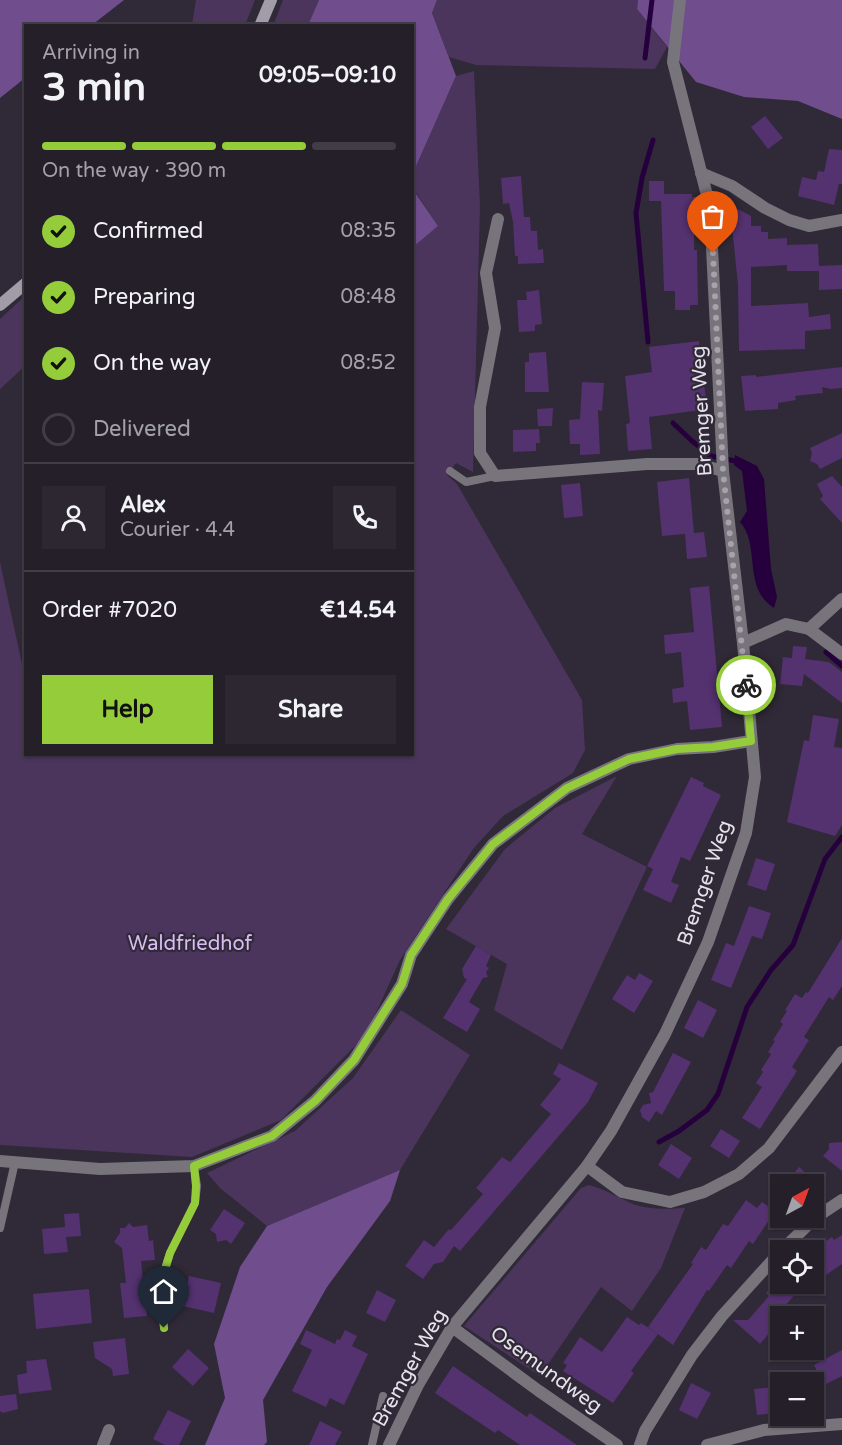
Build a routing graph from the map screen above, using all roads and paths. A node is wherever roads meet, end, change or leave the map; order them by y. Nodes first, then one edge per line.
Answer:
1 (271, 0) edge
2 (680, 0) edge
3 (261, 24) edge
4 (701, 173) junction
5 (498, 219) dead end
6 (842, 220) edge
7 (24, 285) edge
8 (0, 305) edge
9 (723, 461) junction
10 (450, 471) dead end
11 (495, 476) junction
12 (842, 599) edge
13 (809, 628) junction
14 (743, 643) junction
15 (842, 654) edge
16 (751, 741) junction
17 (842, 1052) edge
18 (0, 1161) edge
19 (15, 1162) junction
20 (194, 1166) junction
21 (587, 1166) junction
22 (842, 1200) edge
23 (0, 1228) edge
24 (793, 1240) edge
25 (770, 1264) edge
26 (452, 1326) junction
27 (164, 1328) dead end
28 (383, 1396) dead end
29 (842, 1424) edge
30 (109, 1430) dead end
31 (104, 1445) edge
32 (372, 1445) edge
33 (389, 1445) edge
34 (617, 1445) edge
35 (640, 1445) edge
36 (707, 1445) edge

1 - 3 main road
2 - 4 street, Bremger Weg
4 - 6 street
4 - 9 street, Bremger Weg
5 - 11 street
7 - 8 main road
9 - 11 street
9 - 14 street, Bremger Weg
10 - 11 lane
12 - 13 street
13 - 14 street
13 - 15 street
14 - 16 street, Bremger Weg
16 - 20 street
16 - 21 street, Bremger Weg
17 - 21 street
18 - 19 street
19 - 20 street
19 - 23 lane
20 - 27 lane
21 - 26 street, Bremger Weg
22 - 24 street
25 - 35 street
26 - 33 street, Bremger Weg
26 - 34 street, Osemundweg
28 - 32 lane, Bremger Weg
29 - 36 street
30 - 31 street

